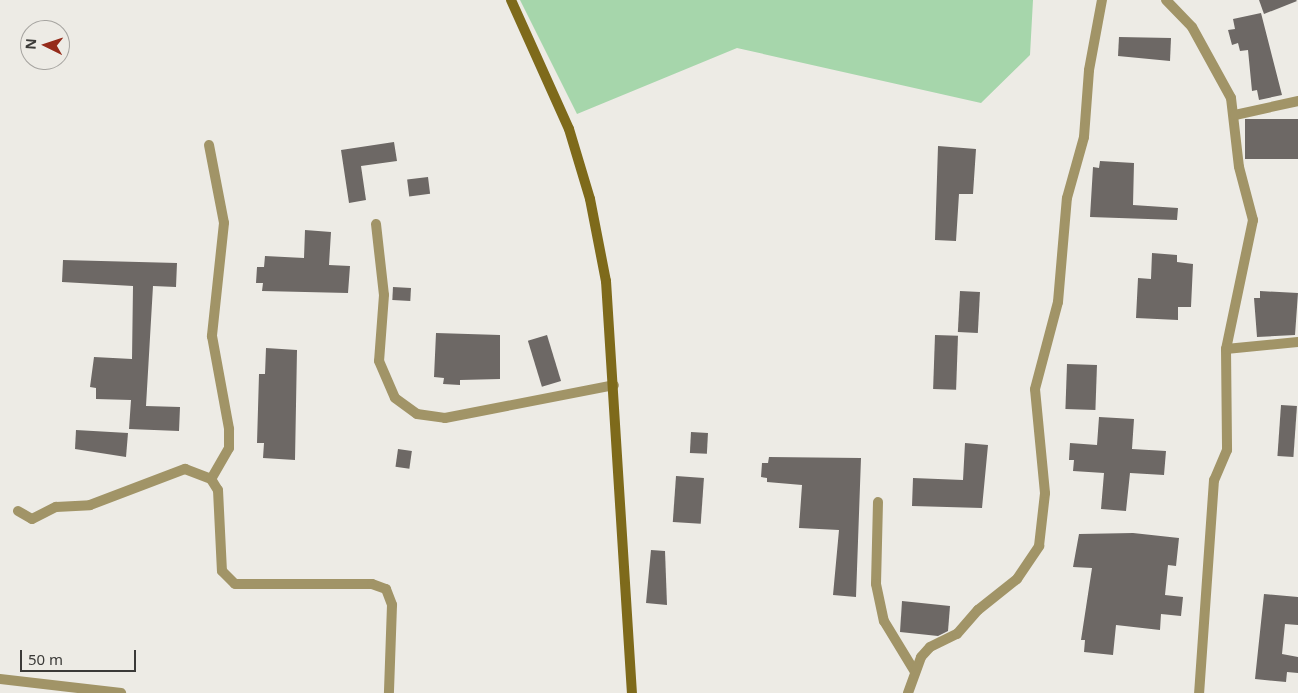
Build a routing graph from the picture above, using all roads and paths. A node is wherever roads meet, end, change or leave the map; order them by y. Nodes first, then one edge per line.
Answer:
1 (511, 0) edge
2 (1102, 0) edge
3 (1166, 0) edge
4 (1298, 101) edge
5 (1235, 115) junction
6 (209, 145) dead end
7 (376, 224) dead end
8 (1298, 342) edge
9 (1226, 349) junction
10 (614, 385) junction
11 (211, 479) junction
12 (878, 502) dead end
13 (18, 511) dead end
14 (915, 672) junction
15 (0, 679) edge
16 (120, 693) edge
17 (389, 693) edge
18 (632, 693) edge
19 (908, 693) edge
20 (1199, 693) edge

1 - 10 main road
2 - 14 street
3 - 5 street
4 - 5 street
5 - 9 street
6 - 11 street
7 - 10 street
8 - 9 street
9 - 20 street
10 - 18 main road
11 - 13 street
11 - 17 street
12 - 14 street
14 - 19 street
15 - 16 street

